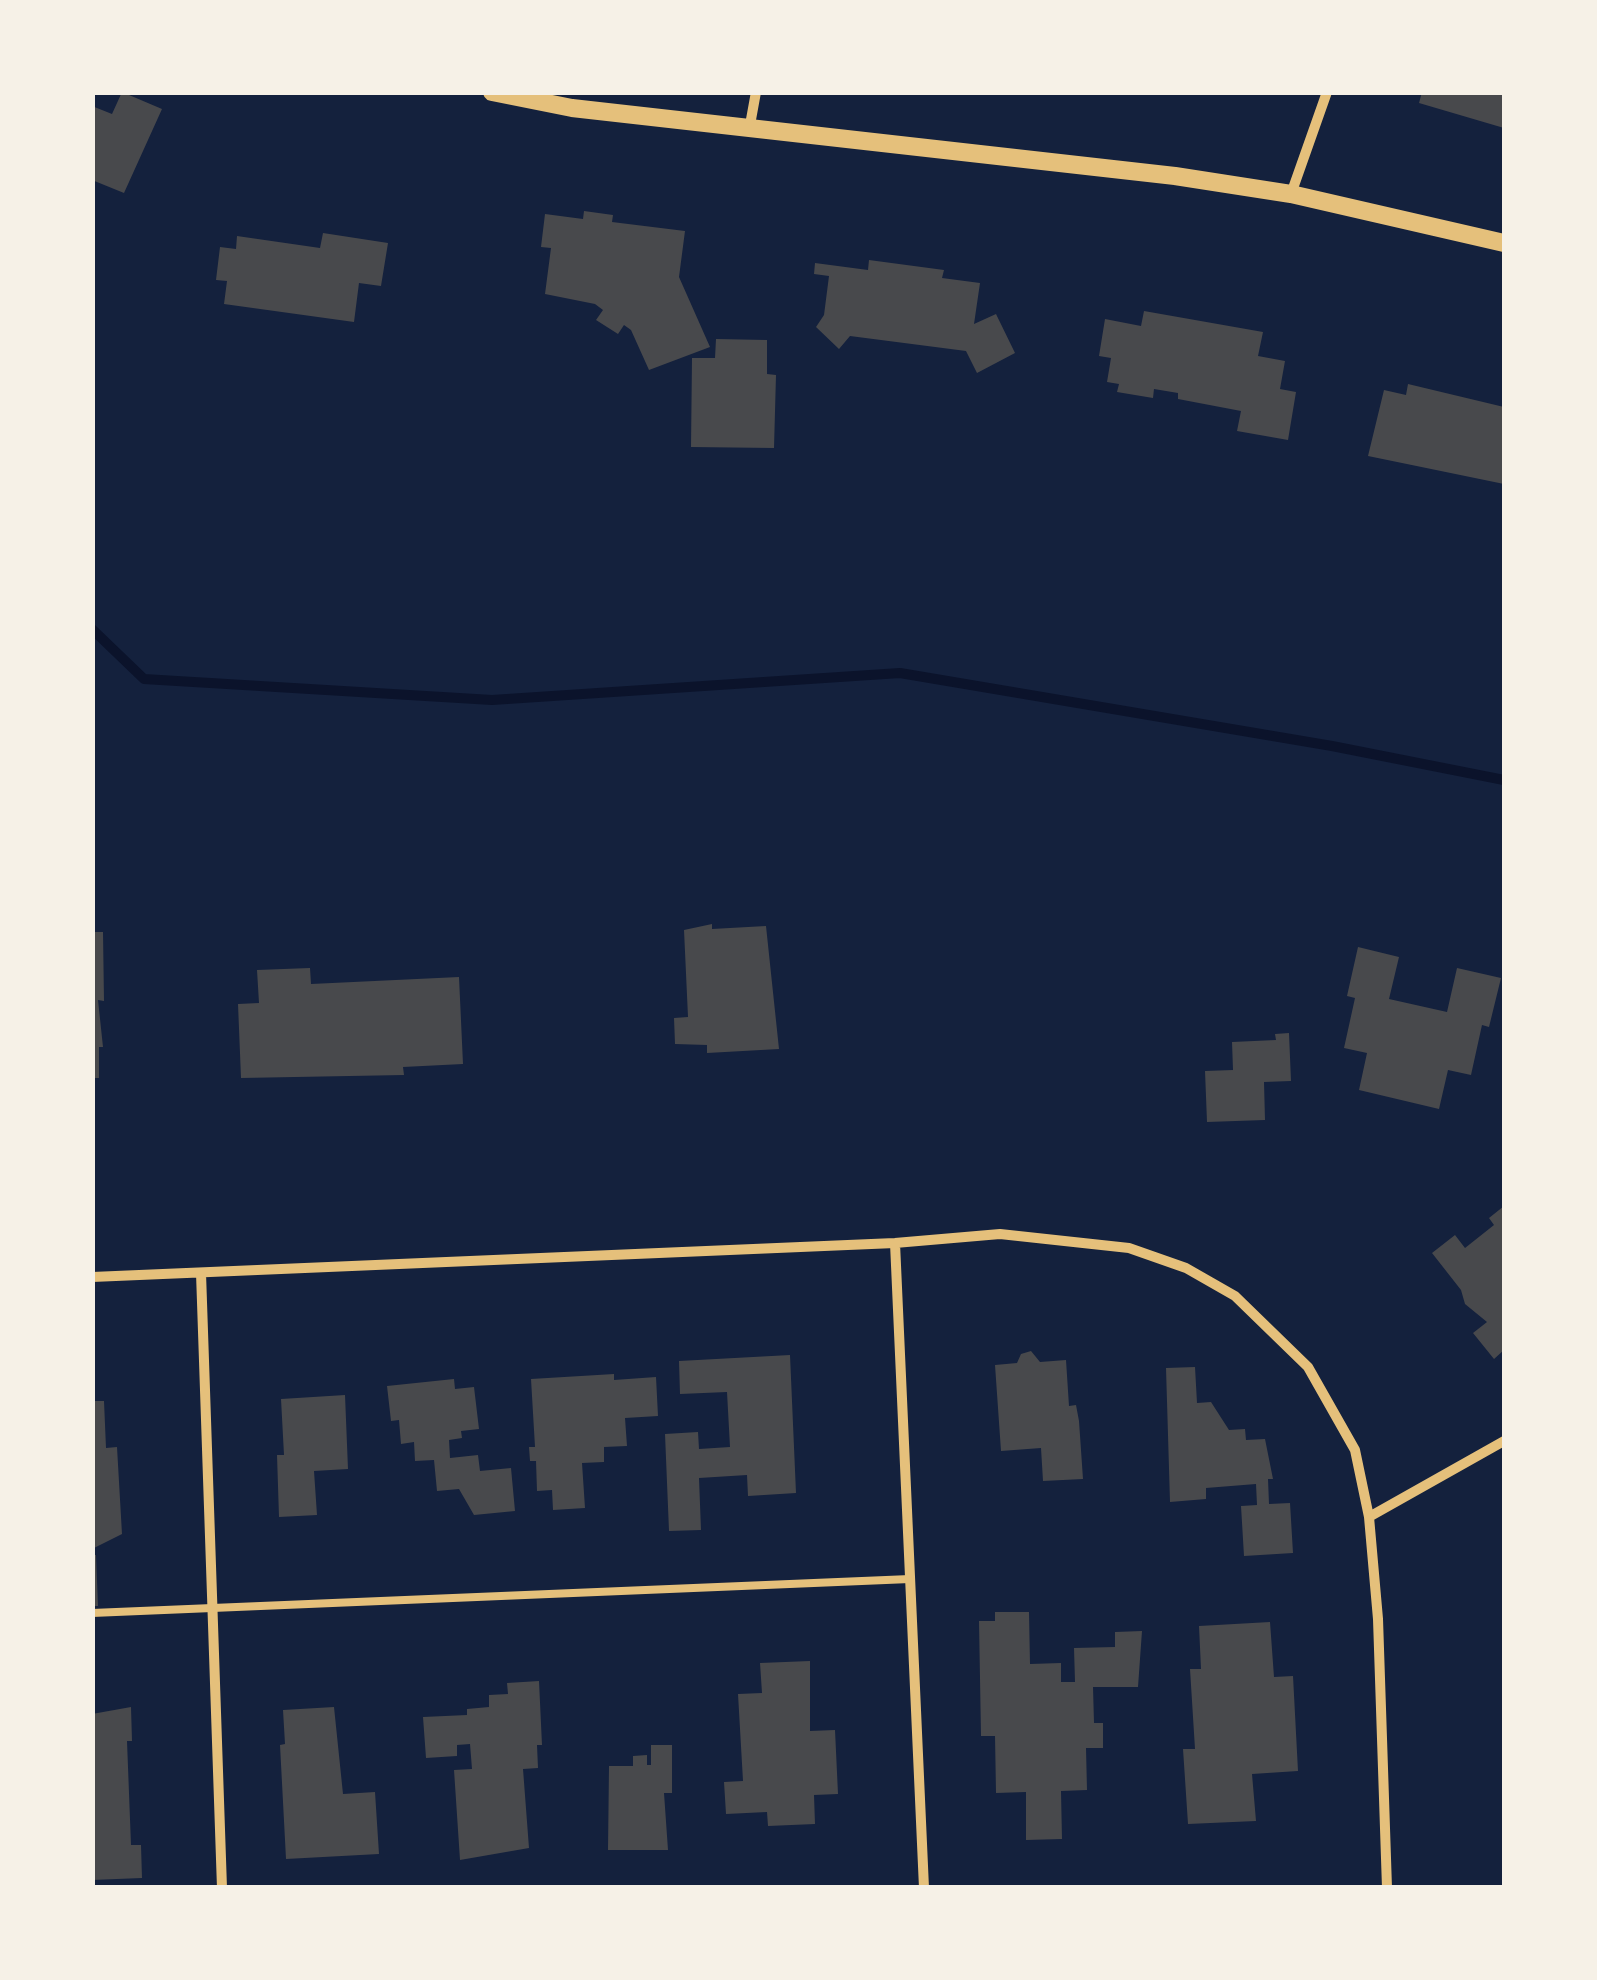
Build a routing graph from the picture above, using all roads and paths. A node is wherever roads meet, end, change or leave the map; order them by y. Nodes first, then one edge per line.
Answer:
1 (492, 92) edge
2 (756, 92) edge
3 (1327, 92) edge
4 (750, 125) junction
5 (1291, 194) junction
6 (1504, 243) edge
7 (895, 1243) junction
8 (201, 1273) junction
9 (92, 1278) edge
10 (1504, 1441) edge
11 (1369, 1517) junction
12 (910, 1579) junction
13 (212, 1608) junction
14 (92, 1612) edge
15 (222, 1888) edge
16 (924, 1888) edge
17 (1387, 1888) edge

1 - 4 street
2 - 4 street
3 - 5 street
4 - 5 street
5 - 6 street
7 - 8 street
7 - 11 street
7 - 12 street
8 - 9 street
8 - 13 street
10 - 11 street
11 - 17 street
12 - 13 lane
12 - 16 street
13 - 14 lane
13 - 15 street

